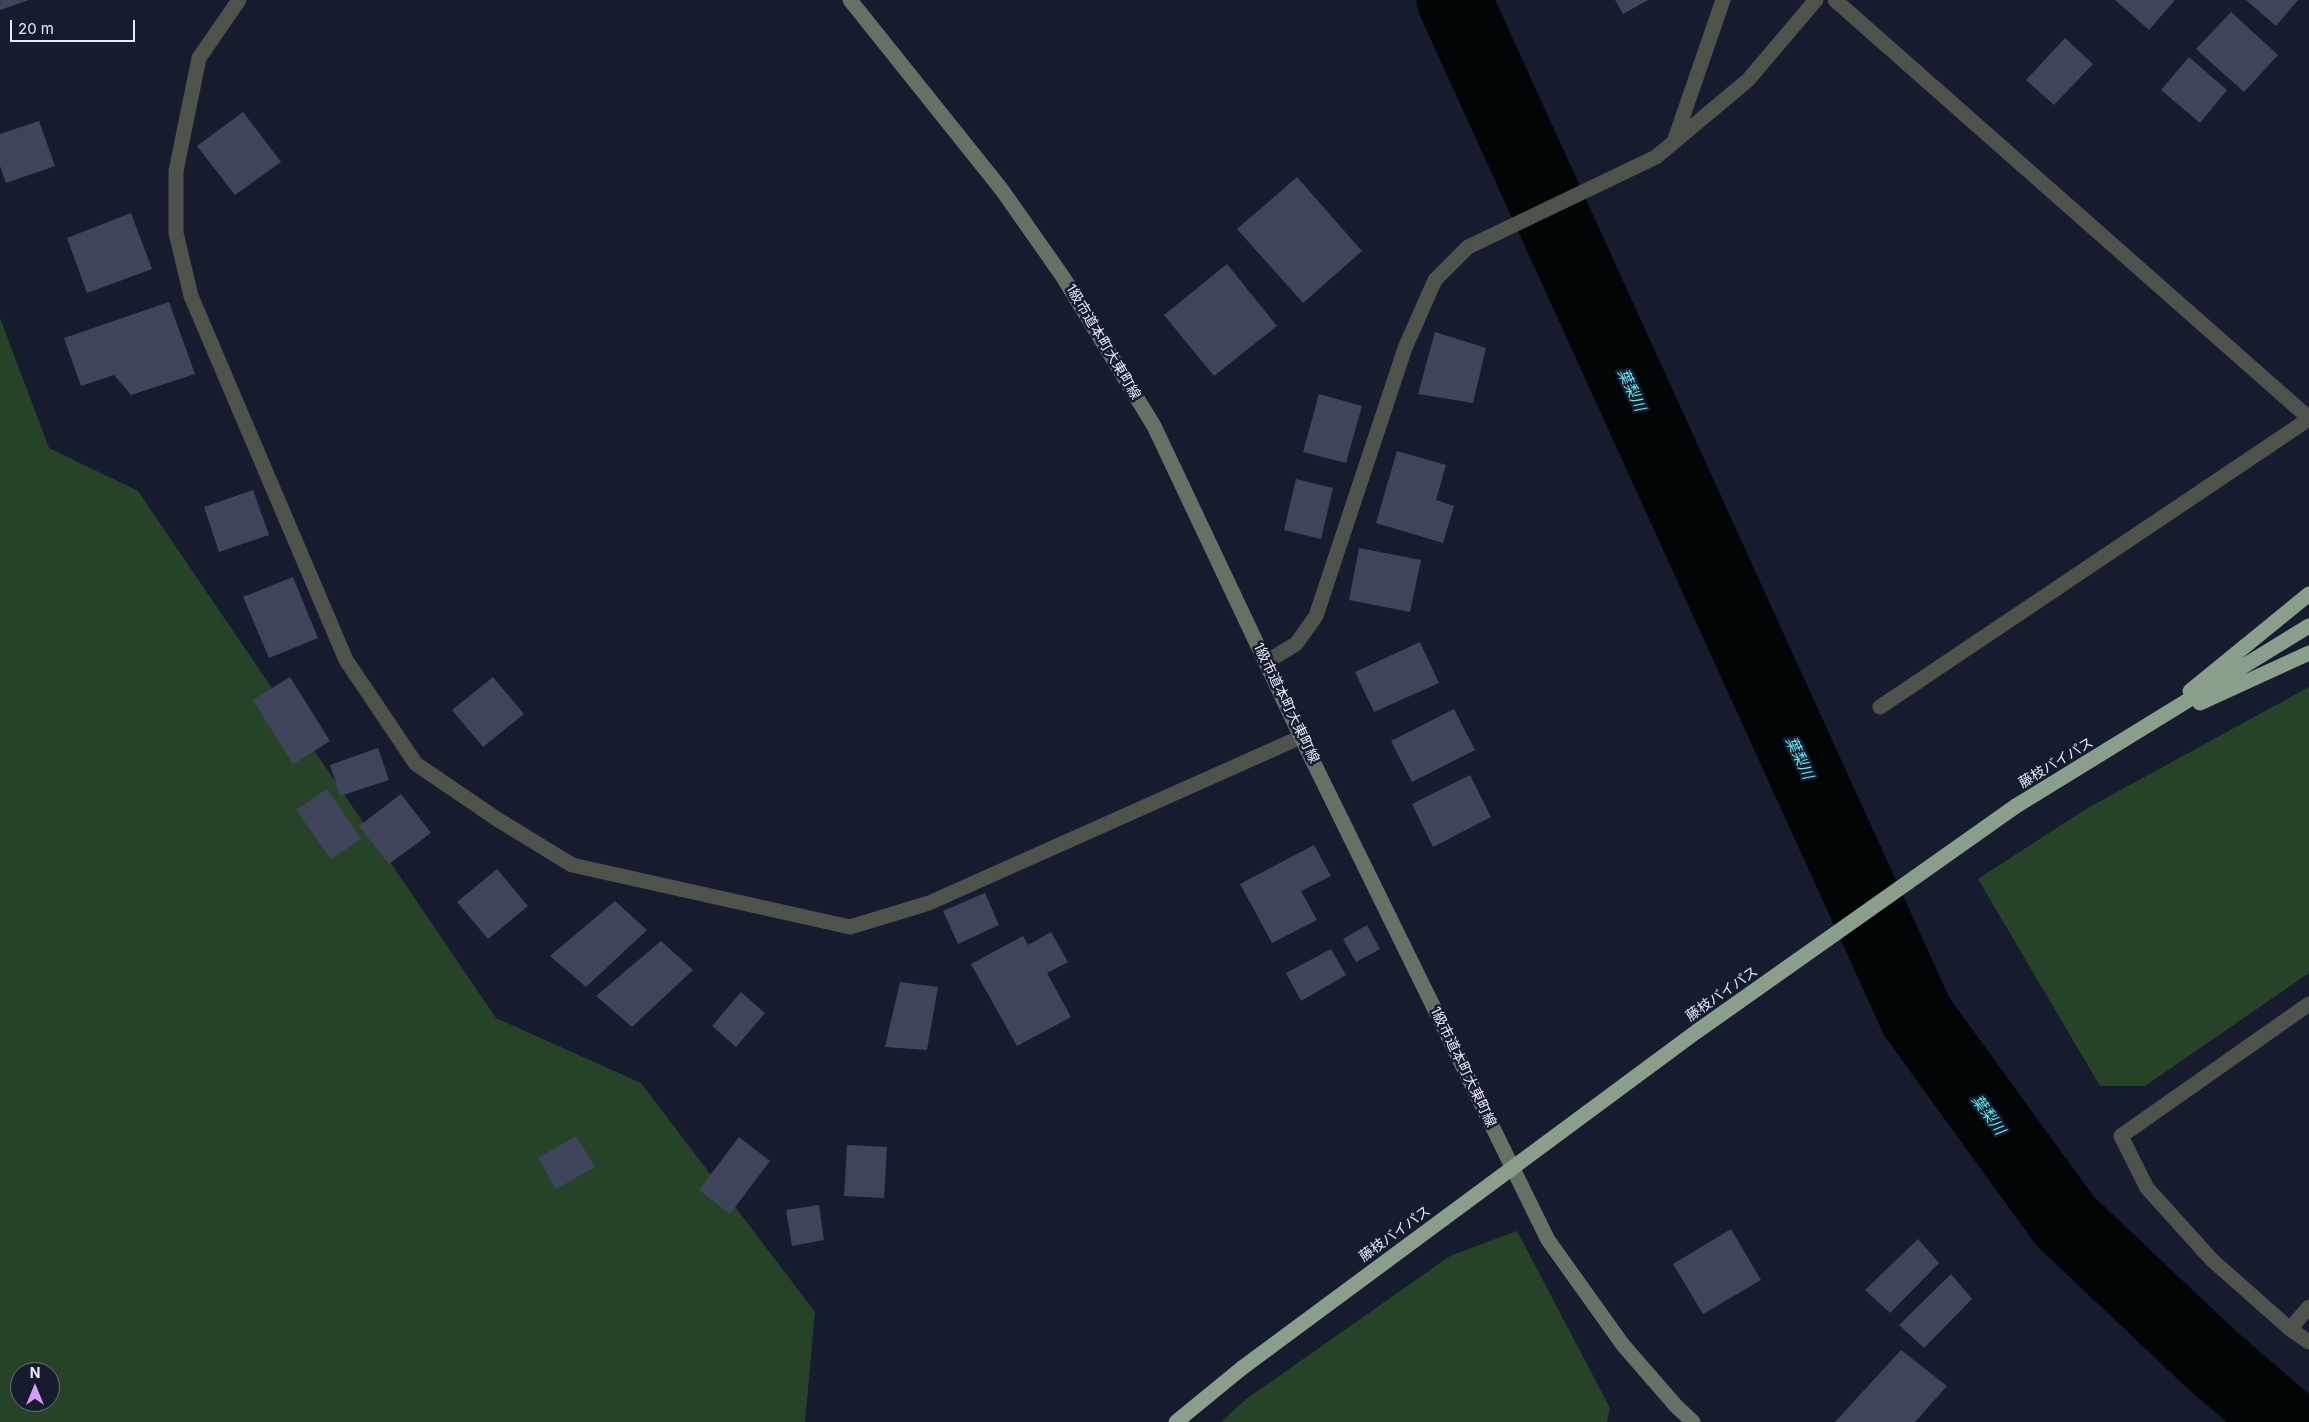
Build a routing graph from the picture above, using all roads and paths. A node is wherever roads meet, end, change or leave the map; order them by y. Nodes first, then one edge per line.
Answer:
1 (239, 0) edge
2 (850, 0) edge
3 (1723, 0) edge
4 (1816, 0) edge
5 (1835, 0) edge
6 (1674, 141) junction
7 (2309, 419) edge
8 (2309, 594) edge
9 (2309, 626) edge
10 (2309, 653) edge
11 (1266, 662) junction
12 (1880, 707) dead end
13 (2142, 730) junction
14 (1301, 736) junction
15 (2309, 1004) edge
16 (2309, 1307) edge
17 (2290, 1329) junction
18 (2309, 1342) edge
19 (1176, 1422) edge
20 (1693, 1422) edge

1 - 14 street
2 - 11 street, 1級市道本町大東町線
3 - 6 street
4 - 6 street
5 - 7 street
6 - 11 street
7 - 12 street
8 - 13 highway
9 - 13 highway, 藤枝バイパス
10 - 13 highway
11 - 14 street, 1級市道本町大東町線
13 - 19 highway, 藤枝バイパス, bridge
14 - 20 street, 1級市道本町大東町線
15 - 17 street
16 - 17 street
17 - 18 street

